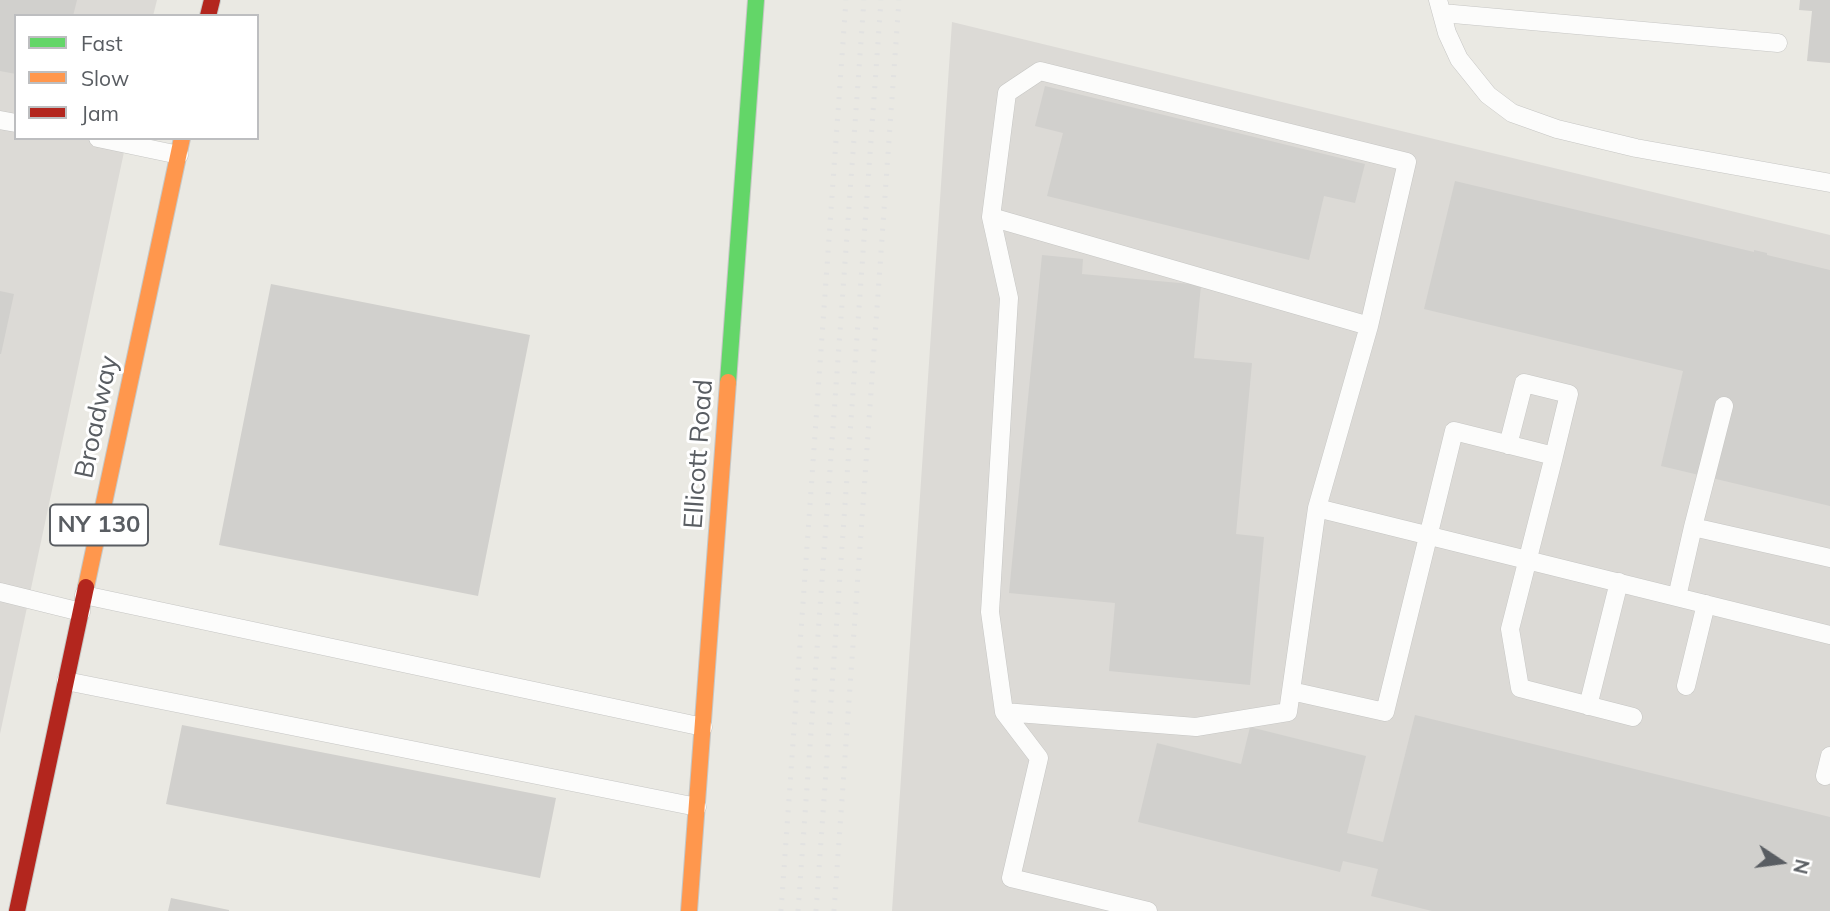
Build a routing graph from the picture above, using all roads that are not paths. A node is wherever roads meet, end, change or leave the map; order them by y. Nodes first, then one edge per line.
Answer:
1 (756, 0) edge
2 (1440, 7) edge
3 (1778, 43) dead end
4 (116, 140) edge
5 (181, 147) edge
6 (1830, 183) edge
7 (991, 218) junction
8 (1368, 326) junction
9 (1724, 406) dead end
10 (1508, 444) junction
11 (1554, 456) junction
12 (1317, 508) junction
13 (1693, 527) junction
14 (1428, 535) junction
15 (1830, 558) edge
16 (1528, 560) junction
17 (1619, 582) junction
18 (0, 592) edge
19 (1677, 597) junction
20 (83, 604) junction
21 (1706, 604) junction
22 (1830, 635) edge
23 (66, 681) junction
24 (1686, 686) dead end
25 (1291, 691) junction
26 (1588, 706) junction
27 (1004, 712) junction
28 (1633, 717) dead end
29 (703, 727) junction
30 (1830, 756) edge
31 (1825, 776) dead end
32 (697, 807) junction
33 (17, 911) edge
34 (690, 911) edge
35 (1148, 911) edge

1 - 29 main road, Ellicott Road
2 - 3 lane
2 - 6 lane
4 - 5 lane
5 - 20 main road, Broadway / NY 130
7 - 8 lane
7 - 8 lane
7 - 27 lane
8 - 12 lane
9 - 13 lane
10 - 11 lane
10 - 11 lane
10 - 14 lane
11 - 16 lane
12 - 14 lane
12 - 25 lane
13 - 15 lane
13 - 19 lane
14 - 16 lane
14 - 25 lane
16 - 17 lane
16 - 26 lane
17 - 19 lane
17 - 26 lane
18 - 20 lane
19 - 21 lane
20 - 23 main road, Broadway / NY 130
20 - 29 lane
21 - 22 lane
21 - 24 lane
23 - 32 lane
23 - 33 main road, Broadway / NY 130
25 - 27 lane
26 - 28 lane
27 - 35 lane
29 - 32 main road, Ellicott Road
30 - 31 lane
32 - 34 main road, Ellicott Road

